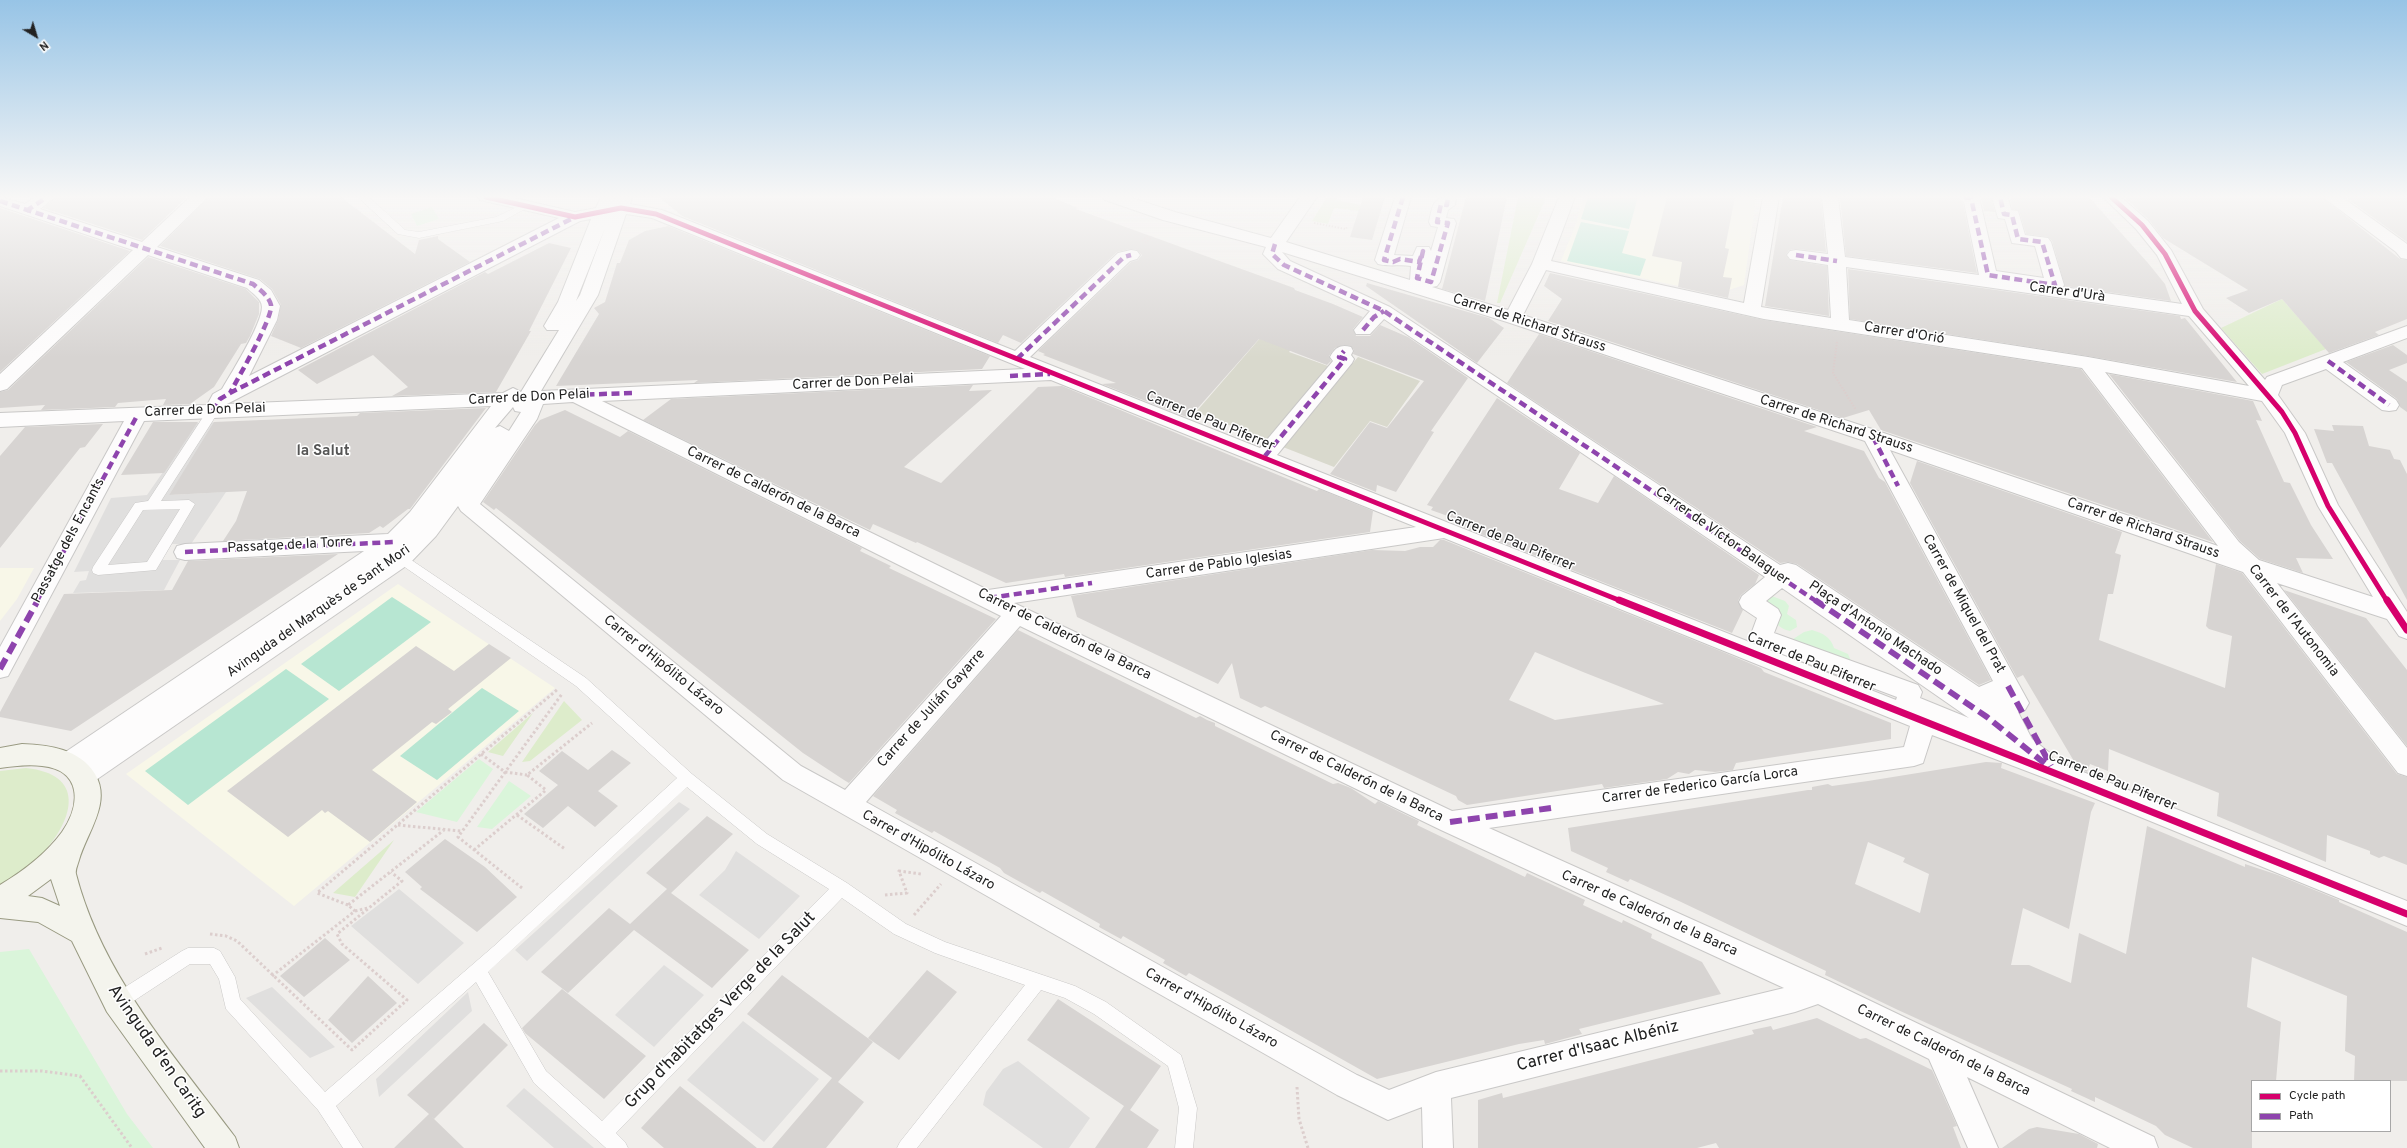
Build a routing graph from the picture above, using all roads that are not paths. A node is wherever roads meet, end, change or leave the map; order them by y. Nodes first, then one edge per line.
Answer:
1 (142, 251) edge
2 (153, 251) edge
3 (509, 251) edge
4 (592, 251) edge
5 (747, 251) edge
6 (1273, 251) edge
7 (1296, 251) edge
8 (1387, 251) edge
9 (1440, 251) edge
10 (1546, 251) edge
11 (1762, 251) edge
12 (1836, 251) edge
13 (1983, 251) edge
14 (2045, 251) edge
15 (2161, 251) edge
16 (1796, 255) dead end
17 (1127, 256) dead end
18 (1837, 261) junction
19 (1541, 264) junction
20 (1752, 309) junction
21 (1384, 311) junction
22 (2195, 311) junction
23 (1513, 318) junction
24 (1363, 330) dead end
25 (1839, 330) junction
26 (2407, 332) edge
27 (1343, 356) dead end
28 (1017, 359) junction
29 (2328, 361) junction
30 (2088, 363) junction
31 (1058, 374) junction
32 (0, 385) edge
33 (230, 393) junction
34 (574, 395) junction
35 (2268, 396) junction
36 (525, 398) junction
37 (2389, 405) dead end
38 (212, 410) junction
39 (138, 414) junction
40 (0, 420) edge
41 (1873, 437) junction
42 (1265, 456) junction
43 (151, 506) junction
44 (468, 506) joint
45 (1448, 530) junction
46 (398, 550) junction
47 (185, 552) dead end
48 (2251, 566) junction
49 (1780, 578) junction
50 (989, 598) junction
51 (1017, 614) junction
52 (2402, 621) edge
53 (0, 669) edge
54 (1923, 721) junction
55 (2022, 743) junction
56 (0, 758) edge
57 (2407, 766) edge
58 (77, 768) junction
59 (2054, 771) junction
60 (687, 778) junction
61 (847, 805) junction
62 (1450, 822) junction
63 (72, 839) junction
64 (841, 888) junction
65 (0, 899) edge
66 (0, 906) edge
67 (2407, 914) edge
68 (82, 932) junction
69 (478, 970) junction
70 (1038, 981) junction
71 (1819, 990) junction
72 (117, 1002) junction
73 (1940, 1050) junction
74 (1436, 1087) junction
75 (324, 1104) junction
76 (602, 1134) junction
77 (224, 1148) edge
78 (354, 1148) edge
79 (619, 1148) edge
80 (906, 1148) edge
81 (1184, 1148) edge
82 (1438, 1148) edge
83 (1983, 1148) edge
84 (2143, 1148) edge

1 - 32 street
2 - 33 street
3 - 33 street
4 - 36 street, Avinguda del Marquès de Sant Mori
5 - 28 street, Carrer de Pau Piferrer
6 - 21 street, Carrer de Víctor Balaguer
7 - 23 street, Carrer de Richard Strauss
8 - 9 street
10 - 19 street
11 - 20 street
12 - 18 street
13 - 14 street
15 - 22 street
16 - 18 street, Carrer d'Urà
17 - 28 street
18 - 22 street, Carrer d'Urà
18 - 25 street
19 - 20 street, Carrer d'Orió
19 - 23 street
20 - 25 street, Carrer d'Orió
21 - 24 street
21 - 49 street, Carrer de Víctor Balaguer
22 - 35 street
23 - 41 street, Carrer de Richard Strauss
25 - 30 street, Carrer d'Orió
26 - 29 street
27 - 42 street
28 - 31 street, Carrer de Pau Piferrer
29 - 35 street
29 - 37 street
30 - 35 street, Carrer d'Orió
30 - 48 street, Carrer de l'Autonomia
31 - 34 street, Carrer de Don Pelai
31 - 42 street, Carrer de Pau Piferrer
33 - 38 street
34 - 36 street, Carrer de Don Pelai
34 - 50 street, Carrer de Calderón de la Barca
35 - 52 street
36 - 38 street, Carrer de Don Pelai
36 - 44 street, Avinguda del Marquès de Sant Mori
36 - 46 street, Avinguda del Marquès de Sant Mori
38 - 39 street, Carrer de Don Pelai
38 - 43 lane
39 - 40 street, Carrer de Don Pelai
39 - 53 street, Passatge dels Encants
41 - 48 street, Carrer de Richard Strauss
41 - 59 street, Carrer de Miquel del Prat
42 - 45 street, Carrer de Pau Piferrer
43 - 43 lane
44 - 61 street, Carrer d'Hipólito Lázaro
45 - 50 street, Carrer de Pablo Iglesias
45 - 54 street, Carrer de Pau Piferrer
46 - 47 street, Passatge de la Torre
46 - 58 street, Avinguda del Marquès de Sant Mori
46 - 60 lane
48 - 52 street, Carrer de Richard Strauss
48 - 57 street, Carrer de l'Autonomia
49 - 55 street, Plaça d'Antonio Machado
49 - 55 street
50 - 51 street, Carrer de Calderón de la Barca
51 - 61 street, Carrer de Julián Gayarre
51 - 62 street, Carrer de Calderón de la Barca
54 - 59 street, Carrer de Pau Piferrer
54 - 62 street, Carrer de Federico García Lorca
55 - 59 street
56 - 58 street
58 - 63 street
59 - 67 street, Carrer de Pau Piferrer
60 - 64 lane
60 - 69 lane
61 - 74 street, Carrer d'Hipólito Lázaro
62 - 71 street, Carrer de Calderón de la Barca
63 - 65 street
63 - 68 street, Avinguda d'en Caritg
64 - 70 lane
64 - 76 lane, Grup d'habitatges Verge de la Salut
66 - 68 street
68 - 72 street, Avinguda d'en Caritg
69 - 75 lane
69 - 76 lane
70 - 80 lane
70 - 81 lane
71 - 73 street, Carrer de Calderón de la Barca
71 - 74 street, Carrer d'Isaac Albéniz
72 - 75 lane
72 - 77 street, Avinguda d'en Caritg
73 - 83 street
73 - 84 street, Carrer de Calderón de la Barca
74 - 82 street
75 - 78 lane
76 - 79 lane

